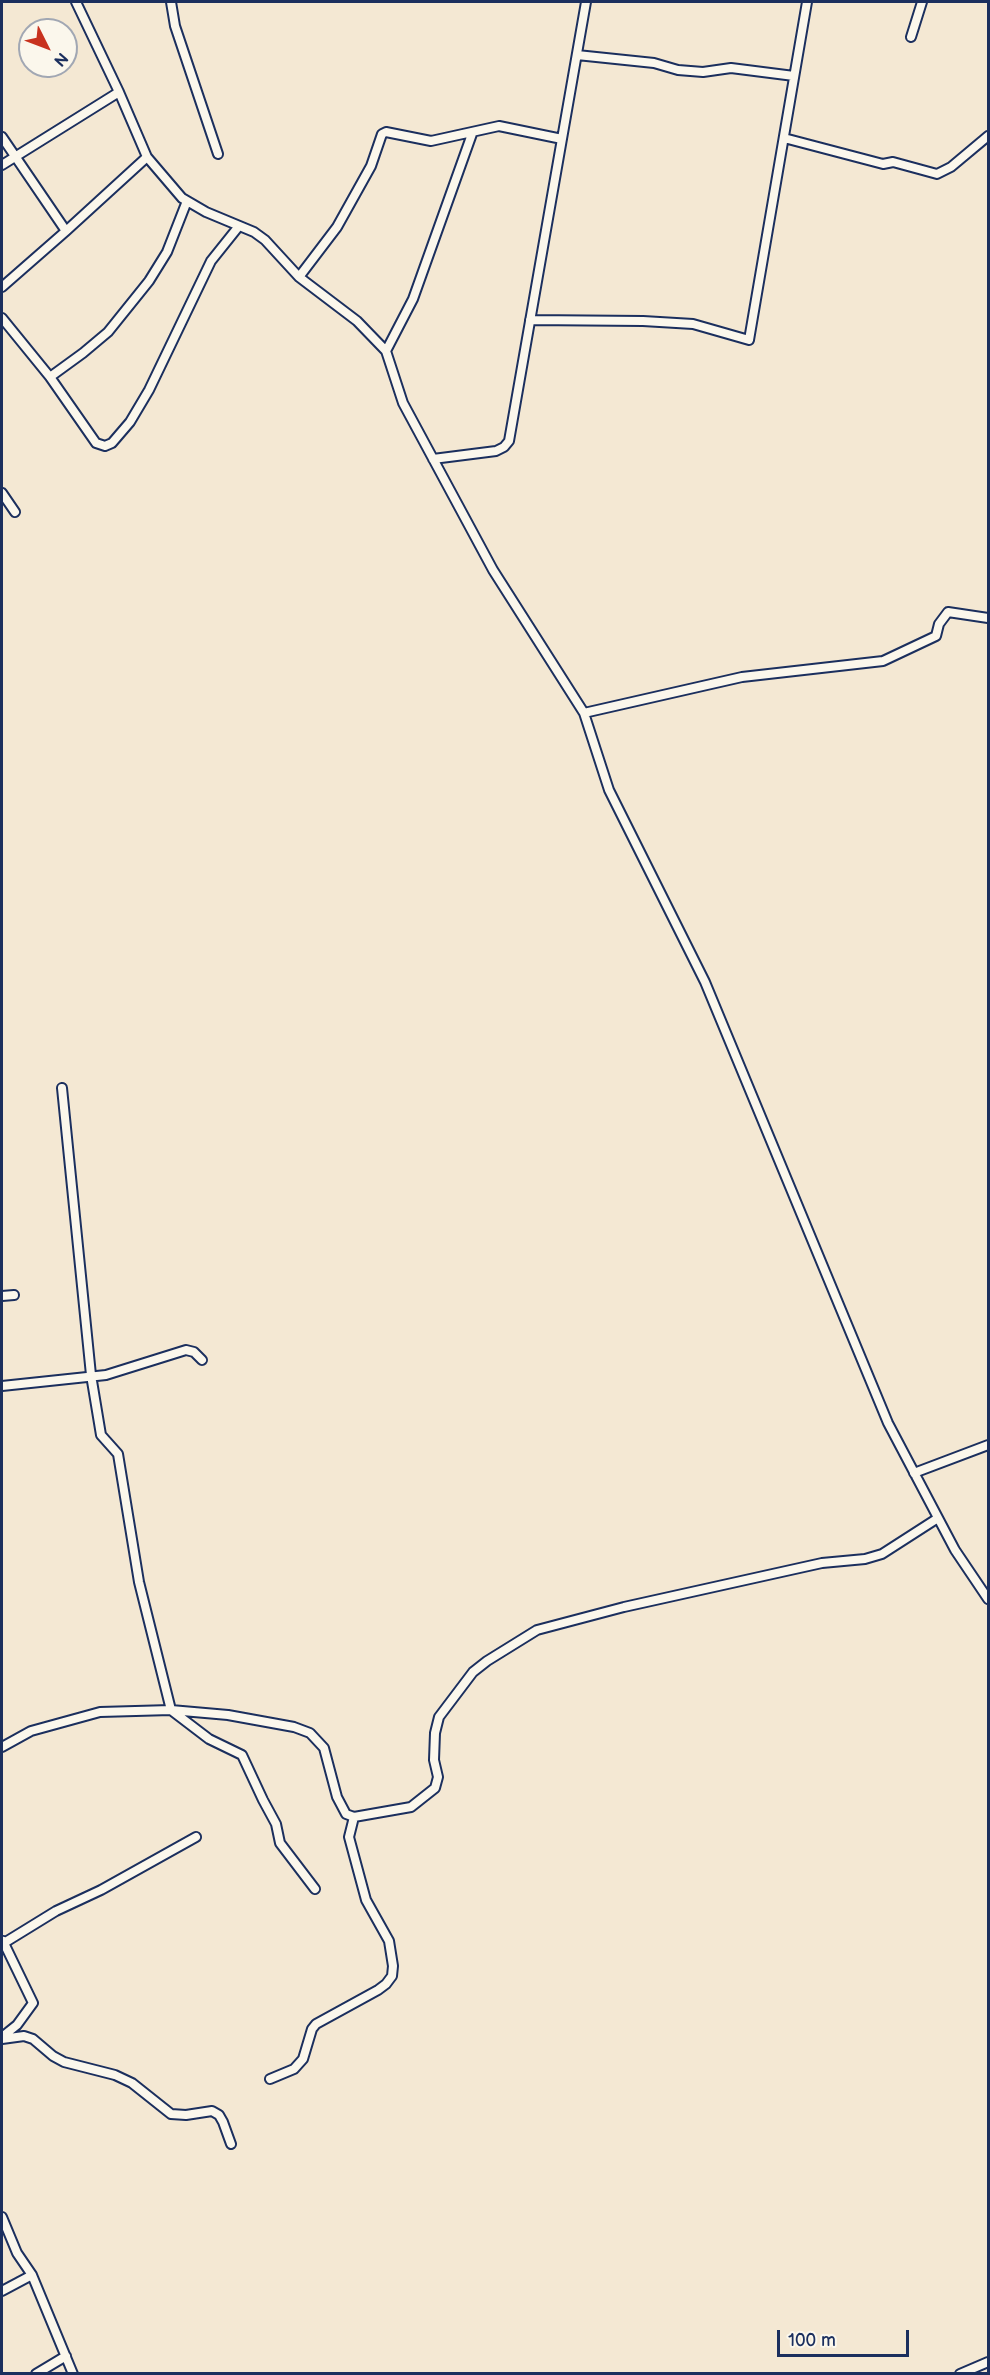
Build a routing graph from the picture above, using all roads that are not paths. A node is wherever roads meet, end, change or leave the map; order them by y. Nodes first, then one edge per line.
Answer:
1 (76, 2) edge
2 (171, 2) edge
3 (586, 2) edge
4 (807, 2) edge
5 (922, 2) edge
6 (911, 37) dead end
7 (577, 55) junction
8 (795, 76) junction
9 (119, 92) junction
10 (472, 134) junction
11 (988, 136) edge
12 (2, 137) edge
13 (784, 138) junction
14 (562, 139) junction
15 (218, 154) dead end
16 (15, 156) junction
17 (147, 157) junction
18 (2, 165) edge
19 (187, 201) junction
20 (239, 226) junction
21 (66, 231) junction
22 (299, 277) junction
23 (2, 287) edge
24 (2, 318) edge
25 (530, 320) junction
26 (386, 351) junction
27 (50, 376) junction
28 (433, 459) junction
29 (2, 493) edge
30 (15, 512) dead end
31 (988, 618) edge
32 (584, 713) junction
33 (62, 1088) dead end
34 (14, 1295) dead end
35 (2, 1296) edge
36 (202, 1360) dead end
37 (92, 1376) junction
38 (2, 1386) edge
39 (988, 1445) edge
40 (914, 1473) junction
41 (938, 1518) junction
42 (988, 1599) edge
43 (171, 1710) junction
44 (2, 1747) edge
45 (354, 1817) junction
46 (196, 1837) dead end
47 (315, 1889) dead end
48 (3, 1941) edge
49 (2, 2038) edge
50 (270, 2079) dead end
51 (231, 2144) dead end
52 (2, 2217) edge
53 (32, 2275) junction
54 (2, 2291) edge
55 (66, 2356) junction
56 (988, 2362) edge
57 (36, 2373) edge
58 (73, 2373) edge
59 (960, 2373) edge

1 - 9 street
2 - 15 street
3 - 7 street
4 - 8 street
5 - 6 street
7 - 8 street
7 - 14 street
8 - 13 street
9 - 16 street
9 - 17 street
10 - 14 street
10 - 22 street
10 - 26 street
11 - 13 street
12 - 16 street
13 - 25 street
14 - 25 street
16 - 18 street
16 - 21 street
17 - 19 street
17 - 21 street
19 - 20 street
19 - 27 street
20 - 22 street
20 - 27 street
21 - 23 street
22 - 26 street
24 - 27 street
25 - 28 street
26 - 28 street
28 - 32 street
29 - 30 street
31 - 32 street
32 - 40 street
33 - 37 street
34 - 35 street
36 - 37 street
37 - 38 street
37 - 43 street
39 - 40 street
40 - 41 street
41 - 42 street
41 - 45 street
43 - 44 street
43 - 45 street
43 - 47 street
45 - 50 street
46 - 48 street
48 - 49 street
49 - 51 street
52 - 53 street
53 - 54 street
53 - 55 street
55 - 57 street
55 - 58 street
56 - 59 street

